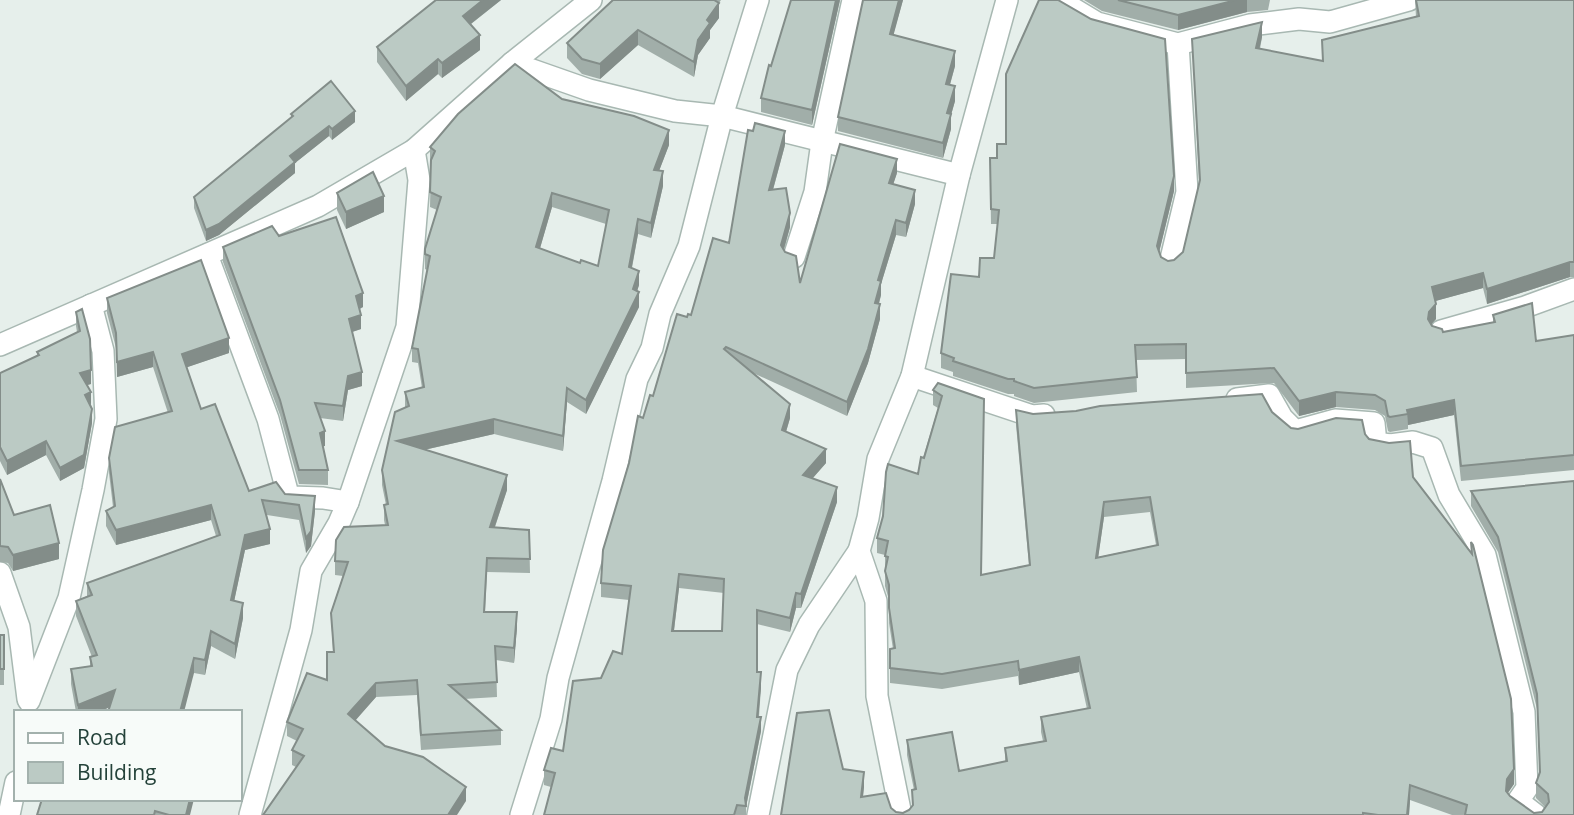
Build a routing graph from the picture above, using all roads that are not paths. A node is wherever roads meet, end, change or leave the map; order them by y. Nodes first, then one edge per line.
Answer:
1 (592, 0) edge
2 (758, 0) edge
3 (853, 0) edge
4 (1007, 0) edge
5 (1059, 0) edge
6 (1409, 0) edge
7 (1178, 44) junction
8 (512, 63) junction
9 (722, 116) junction
10 (822, 142) junction
11 (414, 150) junction
12 (959, 175) junction
13 (206, 255) junction
14 (794, 257) edge
15 (1170, 263) edge
16 (1574, 289) edge
17 (91, 305) junction
18 (1441, 331) edge
19 (0, 345) edge
20 (912, 376) junction
21 (1221, 400) edge
22 (1065, 414) edge
23 (1477, 493) edge
24 (1449, 495) junction
25 (348, 502) junction
26 (859, 551) junction
27 (0, 573) edge
28 (28, 706) edge
29 (14, 791) edge
30 (9, 815) edge
31 (250, 815) edge
32 (522, 815) edge
33 (758, 815) edge
34 (901, 815) edge
35 (1536, 815) edge

1 - 8 street
2 - 9 street
3 - 10 street
4 - 12 street
5 - 7 street
6 - 7 street
7 - 15 street
8 - 9 street
8 - 11 street
9 - 10 street
9 - 32 street
10 - 12 street
10 - 14 street
11 - 13 street
11 - 25 street
12 - 20 street
13 - 17 street
13 - 25 street
16 - 18 street
17 - 19 street
17 - 28 street
20 - 22 street
20 - 26 street
21 - 24 street
23 - 24 street
24 - 35 street
25 - 31 street
26 - 33 street
26 - 34 street
27 - 28 street
29 - 30 street

